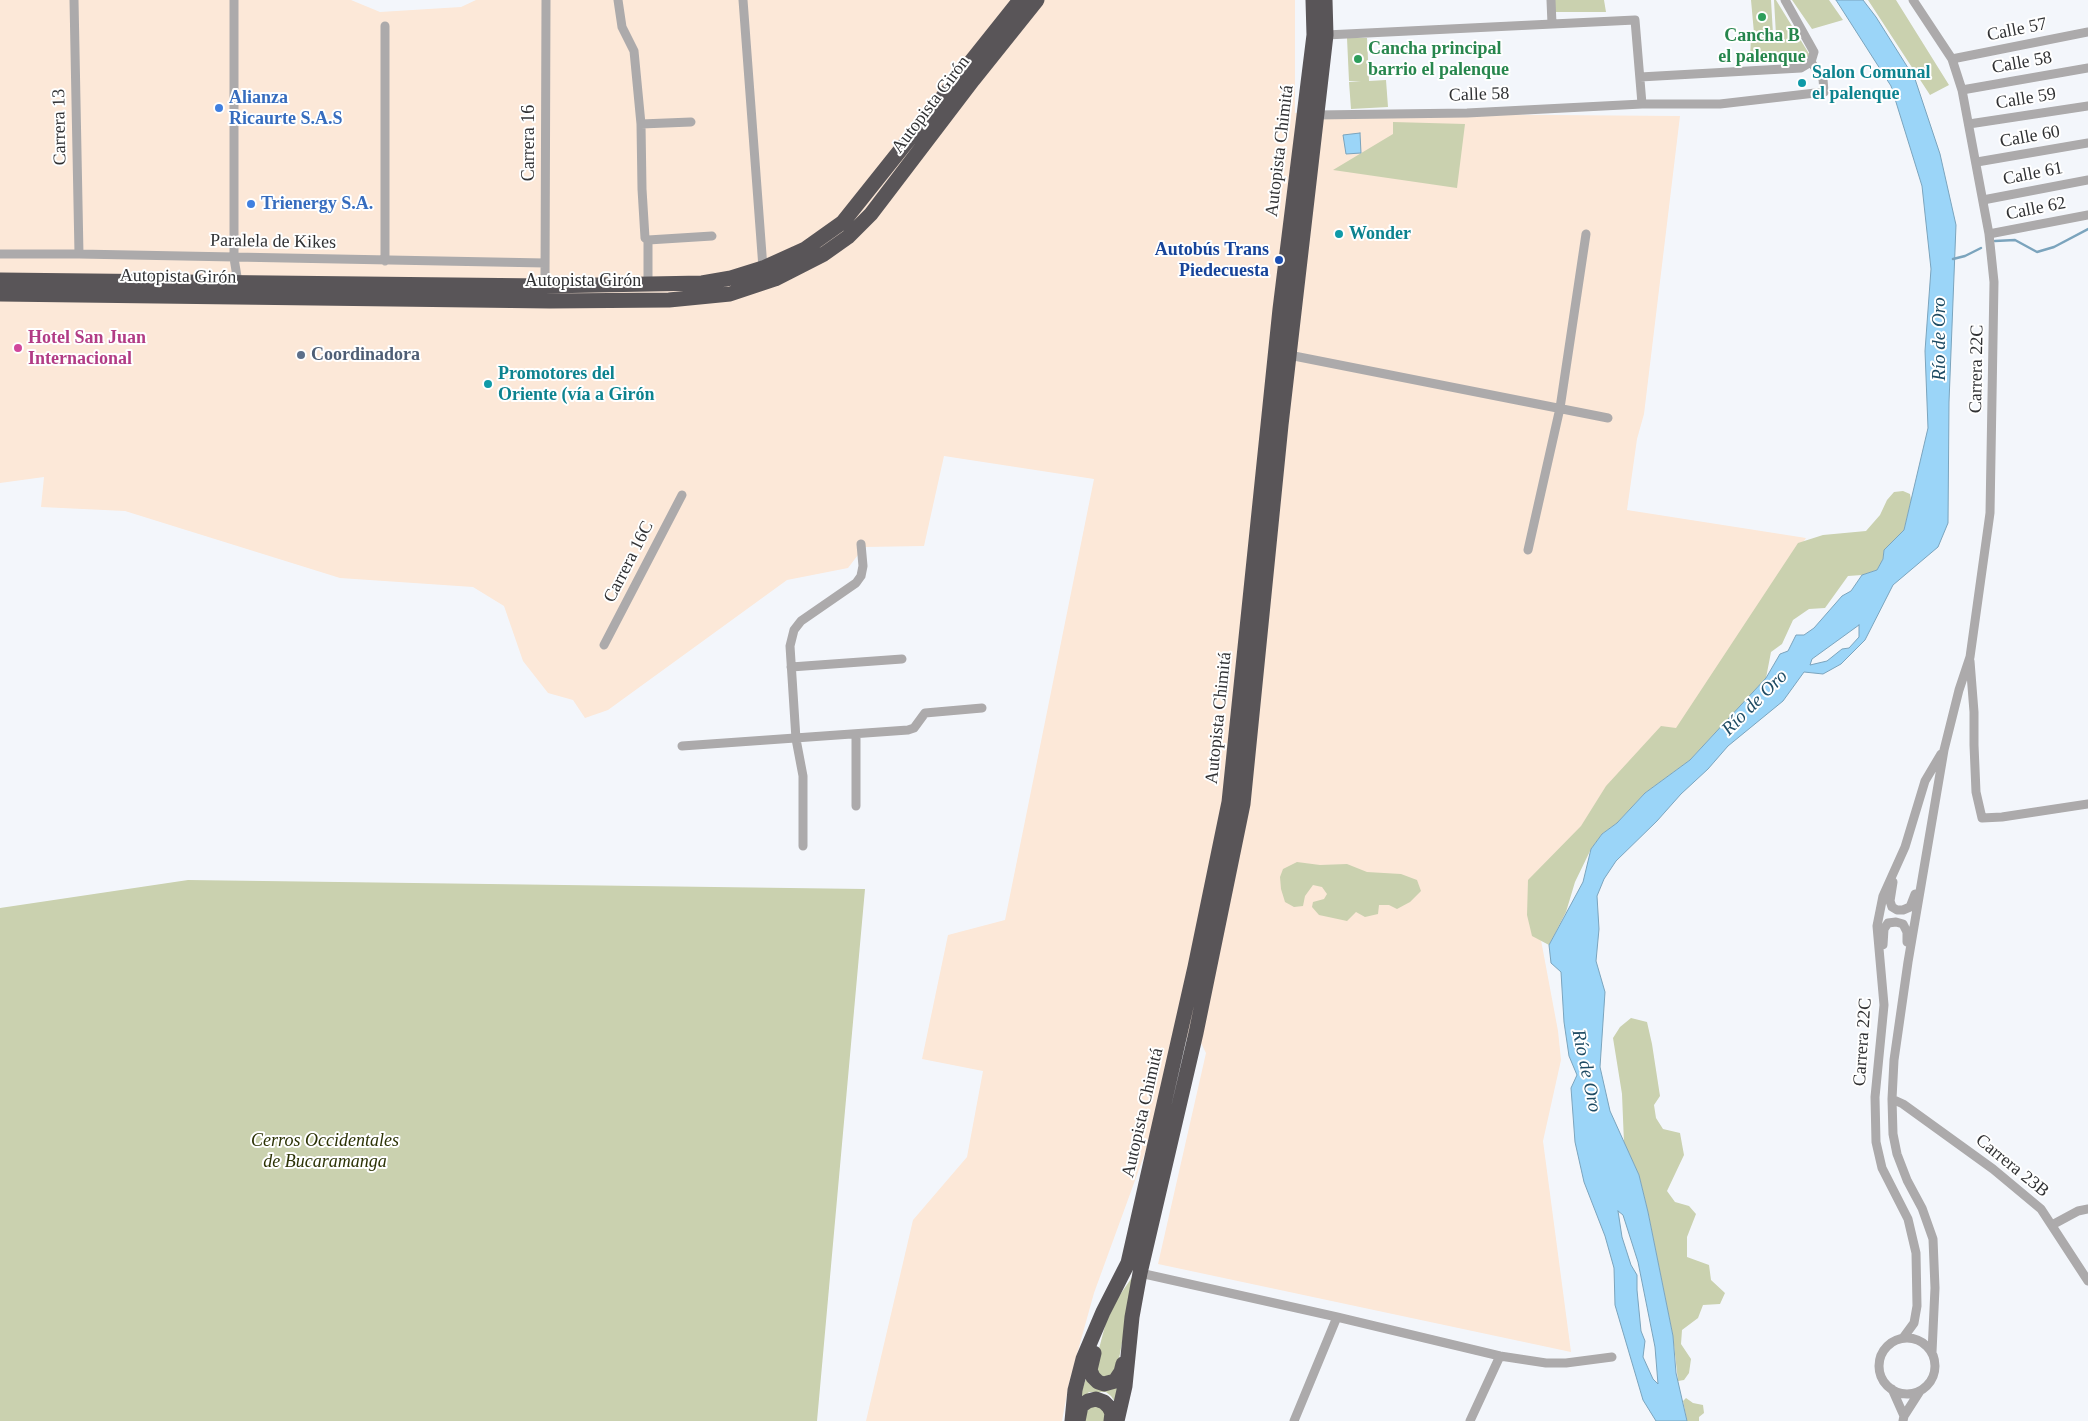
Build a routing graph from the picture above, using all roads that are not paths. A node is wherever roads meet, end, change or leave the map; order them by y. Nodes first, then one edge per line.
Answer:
1 (74, 0) edge
2 (234, 0) edge
3 (546, 0) edge
4 (618, 0) edge
5 (743, 0) edge
6 (1020, 0) edge
7 (1037, 0) edge
8 (1313, 0) edge
9 (1325, 0) edge
10 (1551, 0) edge
11 (1785, 0) edge
12 (1913, 0) edge
13 (1552, 24) junction
14 (385, 26) dead end
15 (2088, 32) edge
16 (1326, 35) junction
17 (1952, 59) junction
18 (1811, 62) junction
19 (2088, 68) edge
20 (1640, 77) junction
21 (1962, 90) junction
22 (1642, 104) junction
23 (2088, 106) edge
24 (1316, 115) junction
25 (691, 122) dead end
26 (641, 124) junction
27 (1969, 124) junction
28 (2088, 143) edge
29 (1977, 162) junction
30 (2088, 180) edge
31 (1983, 200) junction
32 (2088, 215) edge
33 (1586, 234) dead end
34 (1990, 234) junction
35 (712, 236) dead end
36 (648, 240) junction
37 (0, 254) edge
38 (79, 254) junction
39 (234, 258) junction
40 (385, 261) junction
41 (545, 264) junction
42 (762, 268) junction
43 (0, 280) edge
44 (238, 283) junction
45 (648, 285) junction
46 (545, 286) junction
47 (0, 294) edge
48 (1289, 355) junction
49 (1560, 408) junction
50 (1608, 418) dead end
51 (682, 495) dead end
52 (861, 544) dead end
53 (1528, 550) dead end
54 (604, 645) dead end
55 (1970, 657) junction
56 (902, 659) dead end
57 (791, 667) junction
58 (982, 708) dead end
59 (856, 734) junction
60 (796, 739) junction
61 (682, 746) dead end
62 (1944, 750) junction
63 (2088, 804) edge
64 (856, 806) dead end
65 (803, 846) dead end
66 (1895, 869) junction
67 (1922, 879) junction
68 (1908, 962) junction
69 (1881, 963) junction
70 (1892, 1099) junction
71 (2088, 1209) edge
72 (2052, 1225) junction
73 (1140, 1273) junction
74 (2088, 1281) edge
75 (1103, 1312) junction
76 (1132, 1317) junction
77 (1337, 1317) junction
78 (1903, 1338) junction
79 (1932, 1352) junction
80 (1500, 1356) junction
81 (1612, 1357) dead end
82 (1892, 1389) junction
83 (1920, 1391) junction
84 (1903, 1418) edge
85 (1072, 1421) edge
86 (1078, 1421) edge
87 (1111, 1421) edge
88 (1117, 1421) edge
89 (1294, 1421) edge
90 (1470, 1421) edge

1 - 38 street, Carrera 13
2 - 39 street
3 - 41 street, Carrera 16
4 - 26 street
5 - 42 street
6 - 42 highway, Autopista Girón
7 - 47 highway, Autopista Girón
8 - 75 highway, Autopista Chimitá
9 - 16 highway, Autopista Chimitá
10 - 13 street
11 - 18 street
12 - 17 street, Carrera 22C
13 - 16 street
13 - 20 street
14 - 40 street
15 - 17 street, Calle 57
16 - 24 highway, Autopista Chimitá
17 - 21 street, Carrera 22C
18 - 20 street
18 - 22 street, Calle 58
19 - 21 street, Calle 58
20 - 22 street
21 - 27 street, Carrera 22C
22 - 24 street, Calle 58
23 - 27 street, Calle 59
24 - 48 highway, Autopista Chimitá
25 - 26 street
26 - 36 street
27 - 29 street, Carrera 22C
28 - 29 street, Calle 60
29 - 31 street, Carrera 22C
30 - 31 street, Calle 61
31 - 34 street, Carrera 22C
32 - 34 street, Calle 62
33 - 49 street
34 - 55 street, Carrera 22C
35 - 36 street
36 - 45 street
37 - 38 street, Paralela de Kikes
38 - 39 street, Paralela de Kikes
39 - 40 street, Paralela de Kikes
39 - 44 street
40 - 41 street, Paralela de Kikes
41 - 46 street, Carrera 16
42 - 45 highway, Autopista Girón
43 - 44 highway, Autopista Girón
44 - 46 highway, Autopista Girón
45 - 46 highway, Autopista Girón
48 - 49 street
48 - 73 highway, Autopista Chimitá
49 - 50 street
49 - 53 street
51 - 54 street, Carrera 16C
52 - 57 street
55 - 62 street, Carrera 22C
55 - 63 street
56 - 57 street
57 - 60 street
58 - 59 street
59 - 60 street
59 - 64 street
60 - 61 street
60 - 65 street
62 - 66 street, Carrera 22C
62 - 67 street, Carrera 22C
66 - 67 street
66 - 69 street, Carrera 22C
67 - 68 street, Carrera 22C
68 - 69 street
68 - 70 street, Carrera 22C
69 - 78 street, Carrera 22C
70 - 72 street, Carrera 23B
70 - 79 street, Carrera 22C
71 - 72 street
72 - 74 street, Carrera 23B
73 - 76 highway, Autopista Chimitá
73 - 77 street
75 - 76 highway
75 - 85 highway, Autopista Chimitá
76 - 88 highway, Autopista Chimitá
77 - 80 street
77 - 89 street
78 - 79 street
78 - 82 street
79 - 83 street
80 - 81 street
80 - 90 street
82 - 83 street
82 - 84 street
83 - 84 street
86 - 87 highway

